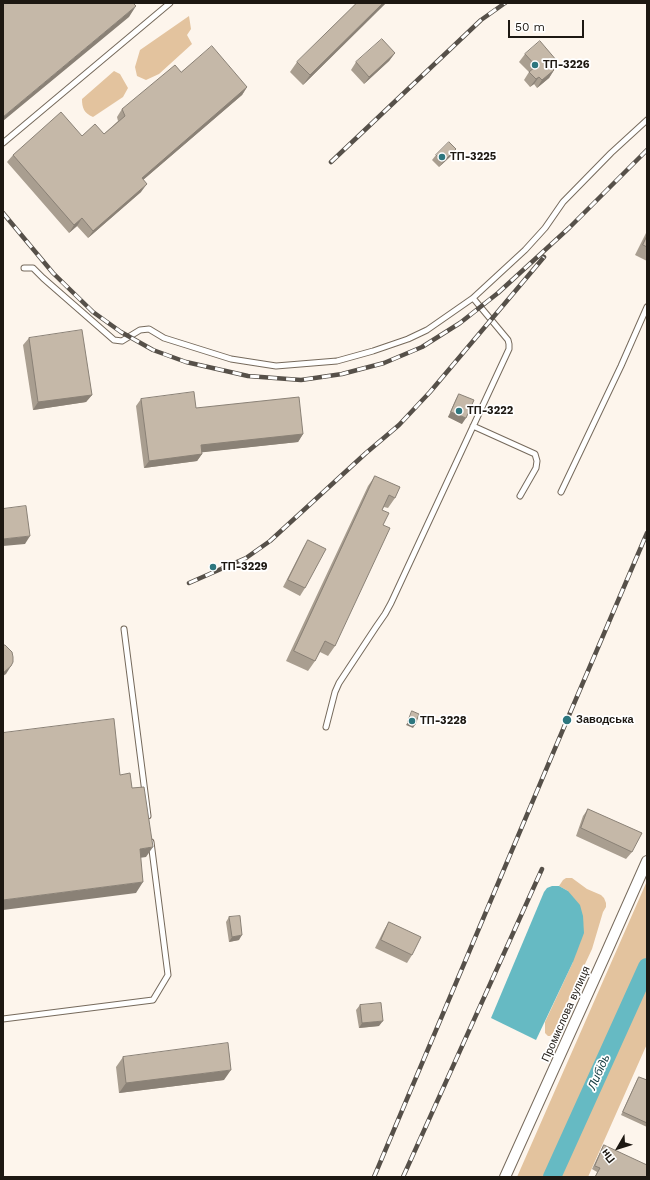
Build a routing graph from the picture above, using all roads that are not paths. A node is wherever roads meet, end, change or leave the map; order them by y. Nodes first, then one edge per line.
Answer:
1 (170, 3) edge
2 (647, 120) edge
3 (3, 144) edge
4 (24, 268) dead end
5 (473, 298) junction
6 (647, 307) edge
7 (473, 426) junction
8 (561, 492) dead end
9 (520, 496) dead end
10 (124, 629) dead end
11 (326, 727) dead end
12 (149, 826) edge
13 (150, 833) edge
14 (647, 861) edge
15 (3, 1019) edge
16 (505, 1177) edge

1 - 3 lane
2 - 5 lane
4 - 5 lane
5 - 7 lane
6 - 8 lane
7 - 9 lane
7 - 11 lane
10 - 12 lane
13 - 15 lane
14 - 16 street, Промислова вулиця

